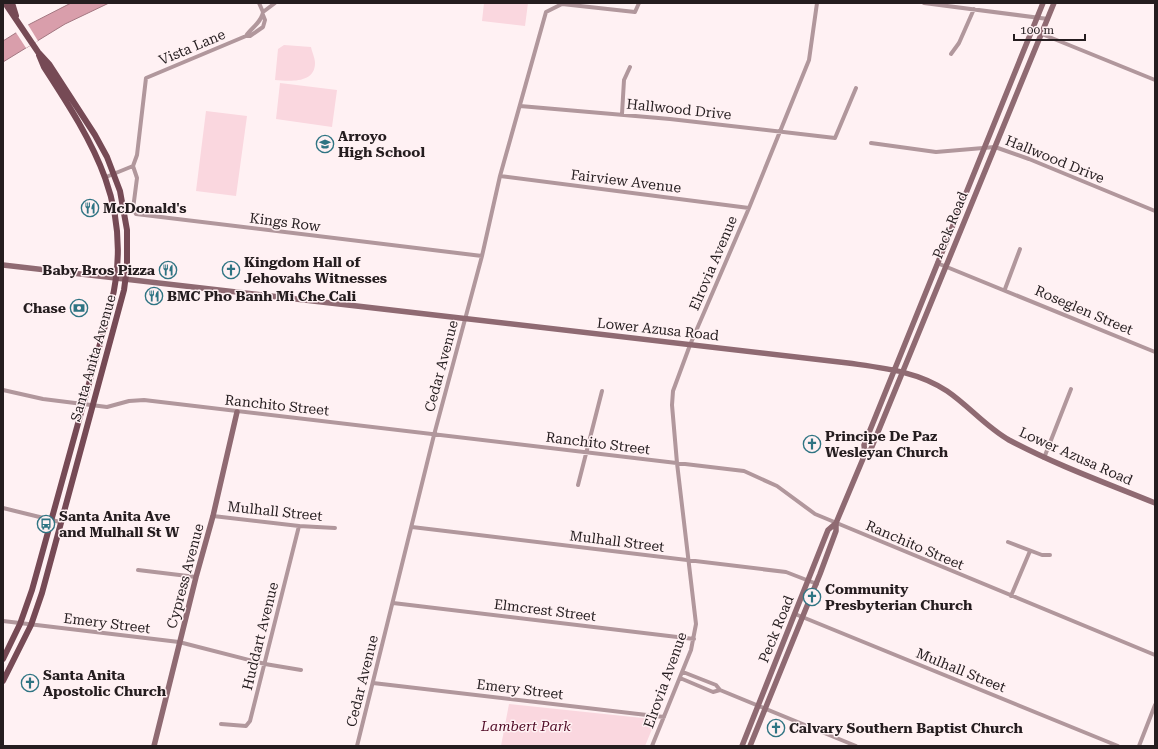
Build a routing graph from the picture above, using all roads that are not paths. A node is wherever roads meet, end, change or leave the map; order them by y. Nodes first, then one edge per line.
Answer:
1 (5, 3) edge
2 (12, 3) edge
3 (259, 3) edge
4 (275, 3) edge
5 (562, 3) edge
6 (639, 3) edge
7 (817, 3) edge
8 (924, 3) edge
9 (1043, 3) edge
10 (1054, 3) edge
11 (974, 9) junction
12 (263, 14) junction
13 (1037, 18) junction
14 (1048, 19) junction
15 (17, 20) junction
16 (1032, 30) junction
17 (1041, 34) junction
18 (38, 52) junction
19 (952, 54) dead end
20 (630, 67) dead end
21 (146, 78) joint
22 (1155, 80) edge
23 (856, 88) dead end
24 (520, 106) junction
25 (622, 114) junction
26 (75, 118) junction
27 (779, 131) junction
28 (95, 135) junction
29 (871, 143) dead end
30 (995, 147) junction
31 (984, 148) junction
32 (133, 166) junction
33 (114, 174) junction
34 (500, 176) junction
35 (106, 177) junction
36 (749, 208) junction
37 (1155, 212) edge
38 (1020, 249) dead end
39 (482, 256) junction
40 (937, 263) junction
41 (3, 265) edge
42 (946, 266) junction
43 (116, 278) junction
44 (125, 279) junction
45 (1005, 289) junction
46 (466, 320) junction
47 (690, 345) junction
48 (1155, 352) edge
49 (893, 370) junction
50 (903, 371) junction
51 (1071, 389) dead end
52 (3, 390) edge
53 (602, 391) dead end
54 (83, 404) junction
55 (92, 405) junction
56 (237, 412) junction
57 (434, 434) junction
58 (586, 453) junction
59 (865, 454) junction
60 (1044, 458) junction
61 (677, 463) junction
62 (578, 486) dead end
63 (1155, 503) edge
64 (3, 508) edge
65 (213, 516) junction
66 (52, 520) junction
67 (60, 522) junction
68 (836, 523) junction
69 (299, 526) junction
70 (412, 527) junction
71 (335, 528) dead end
72 (1008, 542) dead end
73 (1030, 551) junction
74 (1050, 555) dead end
75 (688, 561) junction
76 (138, 570) dead end
77 (196, 577) junction
78 (809, 581) junction
79 (817, 584) junction
80 (1011, 596) junction
81 (393, 603) junction
82 (795, 614) junction
83 (803, 617) junction
84 (3, 621) edge
85 (20, 624) junction
86 (31, 625) junction
87 (694, 639) junction
88 (179, 642) junction
89 (1155, 655) edge
90 (3, 659) edge
91 (265, 664) junction
92 (301, 670) dead end
93 (683, 672) junction
94 (680, 678) junction
95 (3, 681) edge
96 (373, 683) junction
97 (720, 690) junction
98 (758, 706) junction
99 (1155, 706) edge
100 (765, 708) junction
101 (664, 717) junction
102 (222, 724) dead end
103 (154, 746) edge
104 (357, 746) edge
105 (652, 746) edge
106 (742, 746) edge
107 (750, 746) edge
108 (856, 746) edge
109 (1118, 746) edge
110 (1139, 746) edge

1 - 15 main road, Santa Anita Avenue
2 - 15 main road, Santa Anita Avenue
3 - 12 street
4 - 12 street
5 - 6 street
5 - 24 street, Cedar Avenue
7 - 27 street, Elrovia Avenue
8 - 11 street
9 - 13 main road, Peck Road
10 - 14 main road, Peck Road
11 - 13 street
11 - 19 street
12 - 21 street, Vista Lane
13 - 14 street
13 - 16 main road, Peck Road
14 - 17 main road, Peck Road
15 - 18 main road, Santa Anita Avenue
16 - 17 street
16 - 31 main road, Peck Road
17 - 22 street
17 - 30 main road, Peck Road
18 - 26 main road, Santa Anita Avenue
18 - 28 main road, Santa Anita Avenue
20 - 25 street
21 - 32 street, Kings Row
23 - 27 street, Hallwood Drive
24 - 25 street, Hallwood Drive
24 - 34 street, Cedar Avenue
25 - 27 street, Hallwood Drive
26 - 28 main road
26 - 35 main road, Santa Anita Avenue
27 - 36 street, Elrovia Avenue
28 - 33 main road, Santa Anita Avenue
29 - 31 street, Hallwood Drive
30 - 31 street, Hallwood Drive
30 - 37 street, Hallwood Drive
30 - 42 main road, Peck Road
31 - 40 main road, Peck Road
32 - 33 street
32 - 39 street, Kings Row
33 - 35 street
33 - 44 main road, Santa Anita Avenue
34 - 36 street, Fairview Avenue
34 - 39 street, Cedar Avenue
35 - 43 main road, Santa Anita Avenue
36 - 47 street, Elrovia Avenue
38 - 45 street
39 - 46 street, Cedar Avenue
40 - 42 street, Roseglen Street
40 - 49 main road, Peck Road
41 - 43 main road
42 - 45 street, Roseglen Street
42 - 50 main road, Peck Road
43 - 44 main road, Lower Azusa Road
43 - 54 main road, Santa Anita Avenue
44 - 46 main road, Lower Azusa Road
44 - 55 main road, Santa Anita Avenue
45 - 48 street, Roseglen Street
46 - 47 main road, Lower Azusa Road
46 - 57 street, Cedar Avenue
47 - 49 main road, Lower Azusa Road
47 - 61 street, Elrovia Avenue
49 - 50 main road, Lower Azusa Road
49 - 59 main road, Peck Road
50 - 59 main road, Peck Road
50 - 60 main road, Lower Azusa Road
51 - 60 street
52 - 54 street, Ranchito Street
53 - 58 street
54 - 55 street, Ranchito Street
54 - 66 main road, Santa Anita Avenue
55 - 56 street, Ranchito Street
55 - 67 main road, Santa Anita Avenue
56 - 57 street, Ranchito Street
56 - 65 main road, Cypress Avenue
57 - 58 street, Ranchito Street
57 - 70 street, Cedar Avenue
58 - 61 street, Ranchito Street
58 - 62 street
59 - 68 main road, Peck Road
60 - 63 main road, Lower Azusa Road
61 - 68 street, Ranchito Street
61 - 75 street, Elrovia Avenue
64 - 66 street
65 - 69 street, Mulhall Street
65 - 77 main road, Cypress Avenue
66 - 67 street
66 - 85 main road, Santa Anita Avenue
67 - 86 main road, Santa Anita Avenue
68 - 78 main road, Peck Road
68 - 79 main road, Peck Road
68 - 80 street, Ranchito Street
69 - 71 street, Mulhall Street
69 - 91 street, Huddart Avenue
70 - 75 street, Mulhall Street
70 - 81 street, Cedar Avenue
72 - 73 street
73 - 74 street
73 - 80 street
75 - 78 street, Mulhall Street
75 - 87 street, Elrovia Avenue
76 - 77 street
77 - 88 main road, Cypress Avenue
78 - 79 street, Mulhall Street
78 - 82 main road, Peck Road
79 - 83 main road, Peck Road
80 - 89 street, Ranchito Street
81 - 87 street, Elmcrest Street
81 - 96 street, Cedar Avenue
82 - 83 street, Mulhall Street
82 - 98 main road, Peck Road
83 - 100 main road, Peck Road
83 - 109 street, Mulhall Street
84 - 85 street, Emery Street
85 - 86 street, Emery Street
85 - 90 main road, Santa Anita Avenue
86 - 88 street, Emery Street
86 - 95 main road, Santa Anita Avenue
87 - 93 street, Elrovia Avenue
88 - 91 street, Emery Street
88 - 103 main road, Cypress Avenue
91 - 92 street, Emery Street
91 - 102 street, Huddart Avenue
93 - 94 street, Elrovia Avenue
93 - 97 street
94 - 97 street
94 - 101 street, Elrovia Avenue
96 - 101 street, Emery Street
96 - 104 street, Cedar Avenue
97 - 98 street
98 - 100 street
98 - 106 main road, Peck Road
99 - 110 street
100 - 107 main road, Peck Road
100 - 108 street
101 - 105 street, Elrovia Avenue

